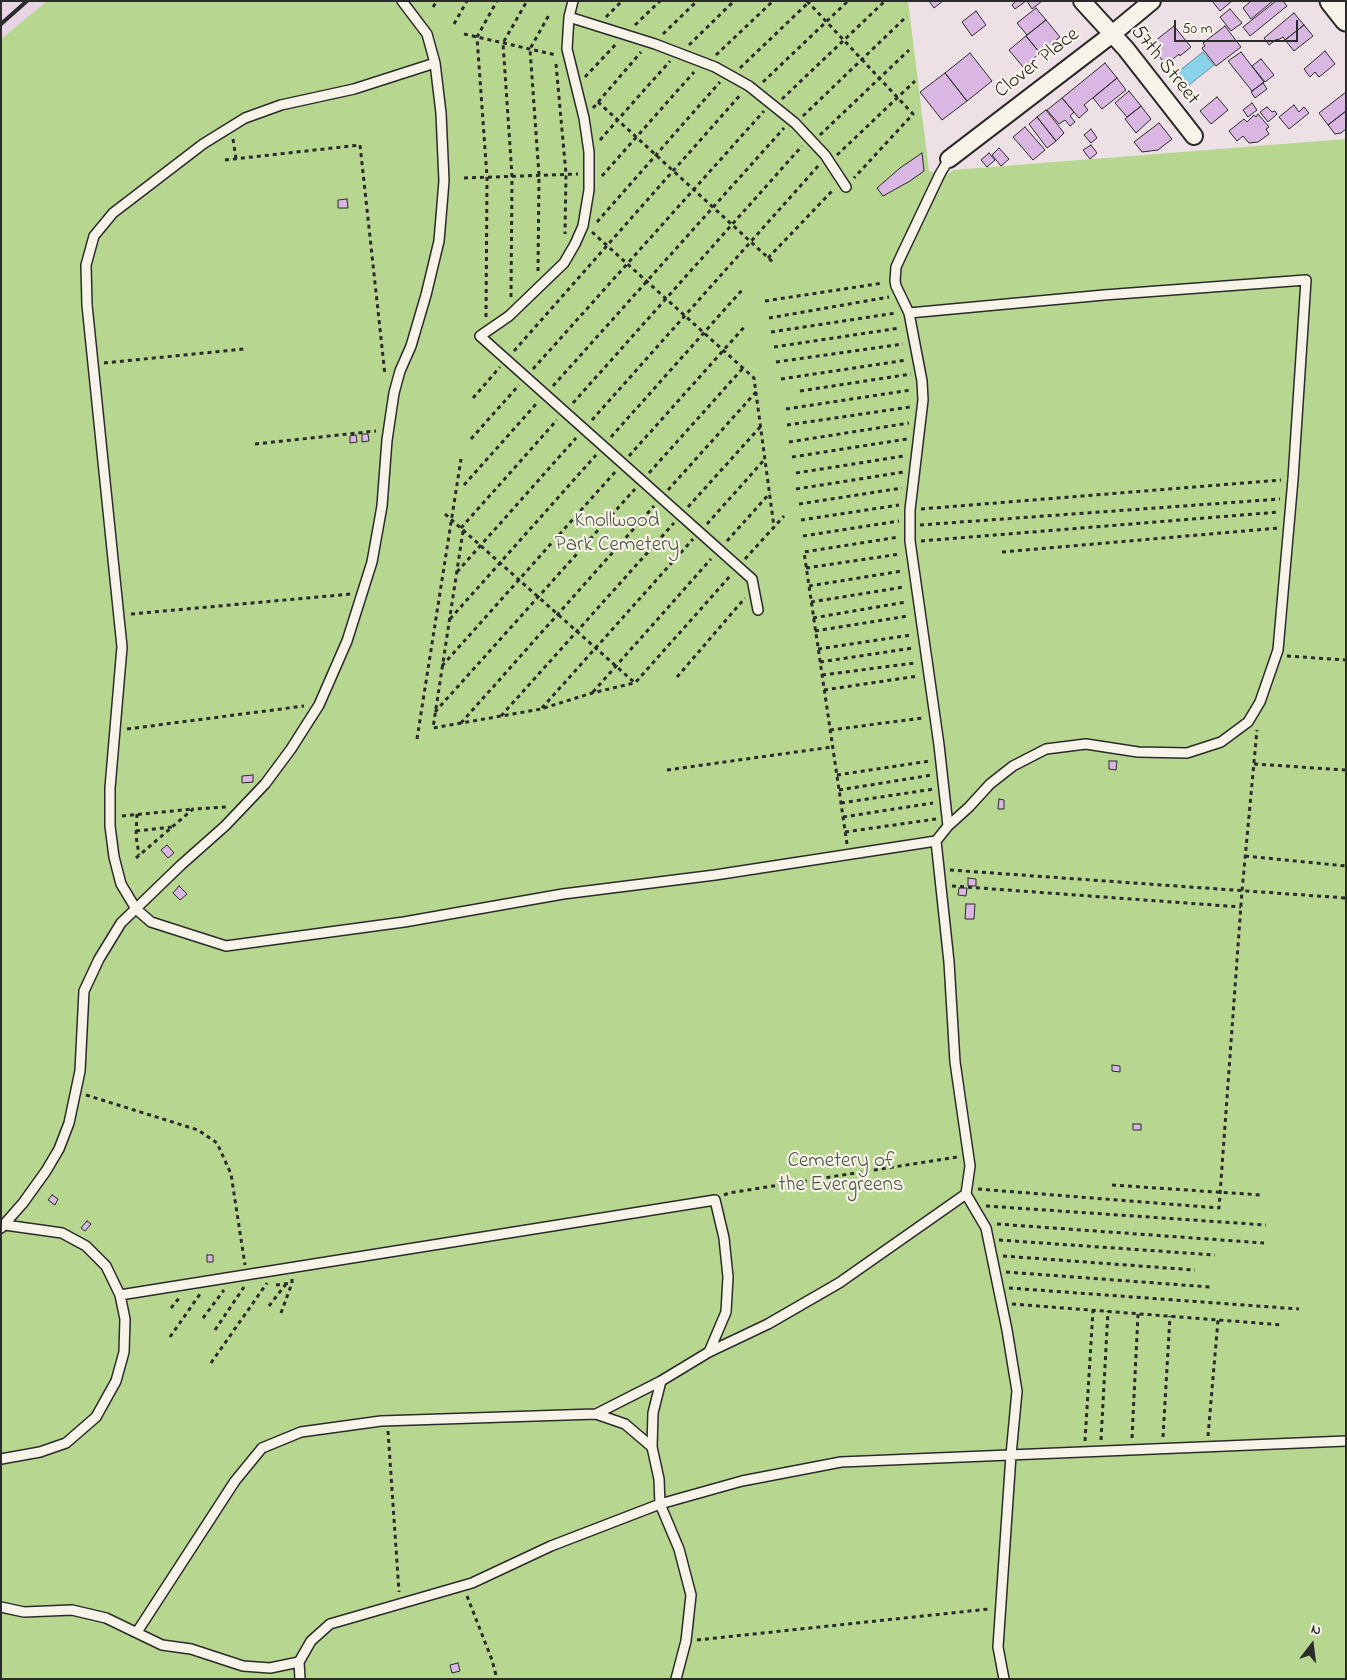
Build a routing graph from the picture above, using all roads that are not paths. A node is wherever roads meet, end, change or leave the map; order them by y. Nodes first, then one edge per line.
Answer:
1 (402, 1) edge
2 (573, 1) edge
3 (1082, 1) edge
4 (1152, 1) edge
5 (1331, 1) edge
6 (569, 17) junction
7 (1346, 20) edge
8 (1111, 35) junction
9 (435, 62) junction
10 (1194, 136) dead end
11 (949, 159) joint
12 (844, 184) road end
13 (909, 313) junction
14 (758, 610) dead end
15 (948, 826) junction
16 (936, 841) junction
17 (136, 909) junction
18 (967, 1191) junction
19 (3, 1226) edge
20 (120, 1295) junction
21 (709, 1352) junction
22 (661, 1381) junction
23 (596, 1414) junction
24 (1346, 1440) edge
25 (652, 1446) junction
26 (1011, 1455) junction
27 (1, 1459) edge
28 (660, 1504) junction
29 (1, 1607) edge
30 (137, 1632) junction
31 (299, 1662) junction
32 (300, 1679) edge
33 (676, 1679) edge
34 (1004, 1679) edge

1 - 9 lane
2 - 6 lane
3 - 8 street, 57th Street
4 - 8 street, Clover Place
5 - 7 street
6 - 12 lane
6 - 14 lane
8 - 10 street, 57th Street
8 - 11 street, Clover Place
9 - 17 lane
9 - 17 lane
11 - 13 lane
13 - 15 lane
13 - 15 lane
15 - 16 lane
16 - 17 lane
16 - 18 lane
17 - 19 lane
18 - 21 lane
18 - 26 lane
19 - 20 lane
20 - 21 lane
20 - 27 lane
21 - 22 lane
22 - 23 lane
22 - 25 lane
23 - 25 lane
23 - 30 lane
24 - 26 lane
25 - 28 lane
26 - 28 lane
26 - 34 lane
28 - 31 lane
28 - 33 lane
29 - 30 lane
30 - 31 lane
31 - 32 lane

